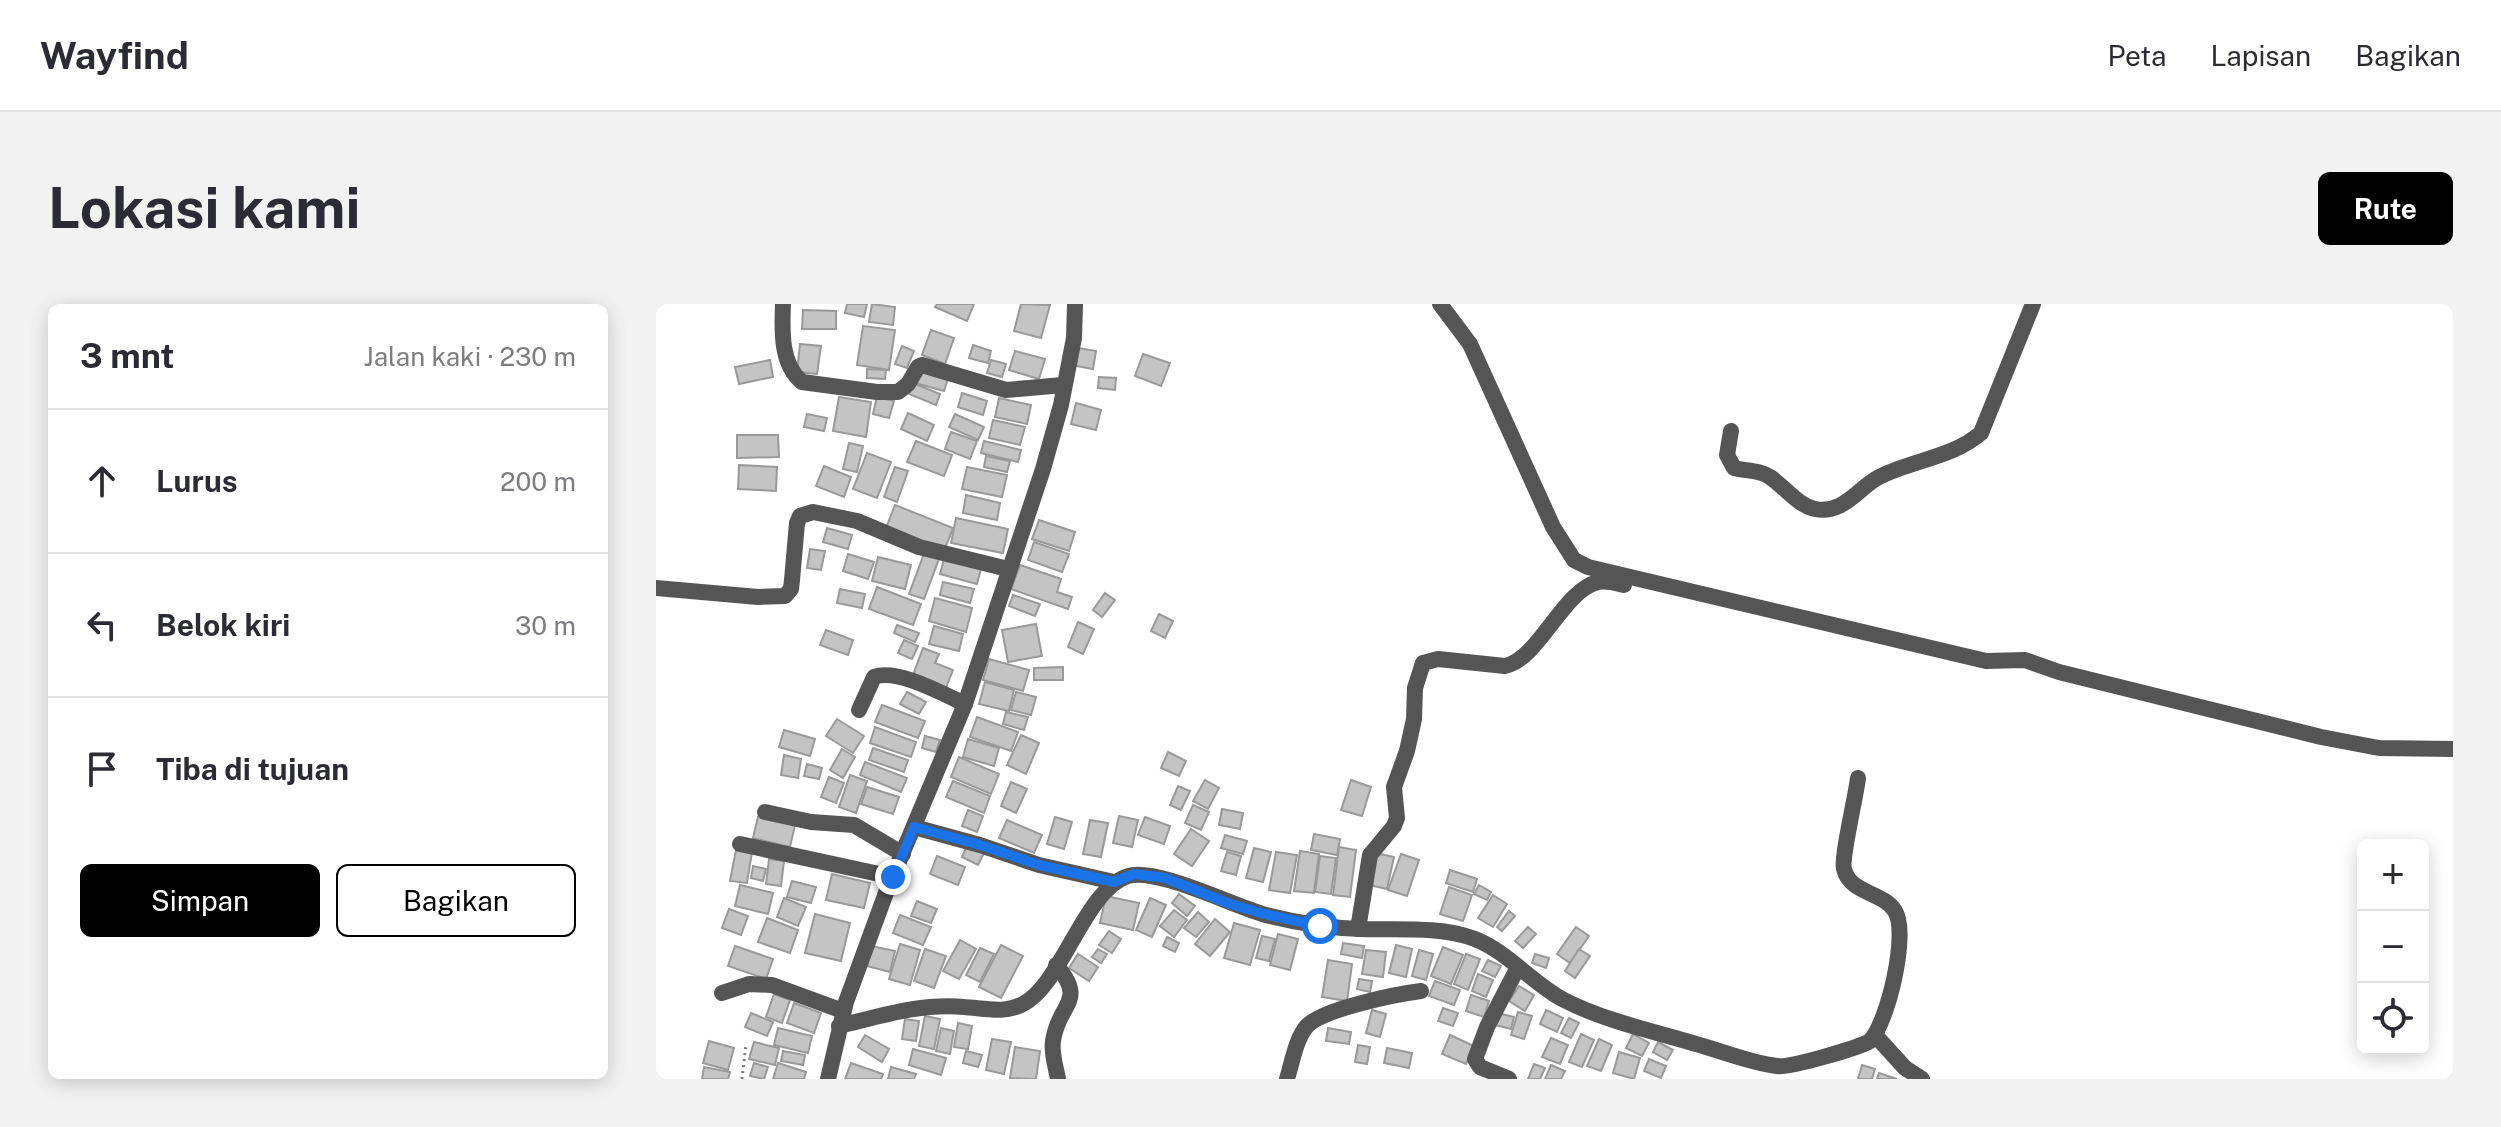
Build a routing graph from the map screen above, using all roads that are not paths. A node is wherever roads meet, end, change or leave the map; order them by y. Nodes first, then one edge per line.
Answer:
1 (783, 304) edge
2 (1075, 304) edge
3 (1440, 304) edge
4 (2033, 304) edge
5 (1063, 385) junction
6 (1731, 431) dead end
7 (1008, 569) junction
8 (1655, 581) junction
9 (656, 588) edge
10 (965, 704) junction
11 (859, 710) dead end
12 (2453, 749) edge
13 (1858, 778) dead end
14 (765, 812) dead end
15 (914, 827) junction
16 (740, 844) dead end
17 (903, 854) junction
18 (893, 877) junction
19 (1114, 882) junction
20 (1358, 929) junction
21 (1056, 965) junction
22 (1517, 969) junction
23 (1421, 991) dead end
24 (722, 993) dead end
25 (841, 1018) junction
26 (1875, 1035) junction
27 (1779, 1073) edge
28 (828, 1079) edge
29 (1058, 1079) edge
30 (1287, 1079) edge
31 (1509, 1079) edge
32 (1922, 1079) edge

1 - 5 street
2 - 5 street
3 - 8 street
4 - 6 street
5 - 7 street
7 - 9 street
7 - 10 street
8 - 12 street
8 - 20 street
10 - 11 street
10 - 15 street
13 - 26 street
14 - 17 street
15 - 17 street
15 - 19 street
16 - 18 street
17 - 18 street
18 - 25 street
19 - 20 street
19 - 21 street
20 - 22 street
21 - 25 street
21 - 29 street
22 - 27 street
22 - 31 street
23 - 30 street
24 - 25 street
25 - 28 street
26 - 27 street
26 - 32 street

